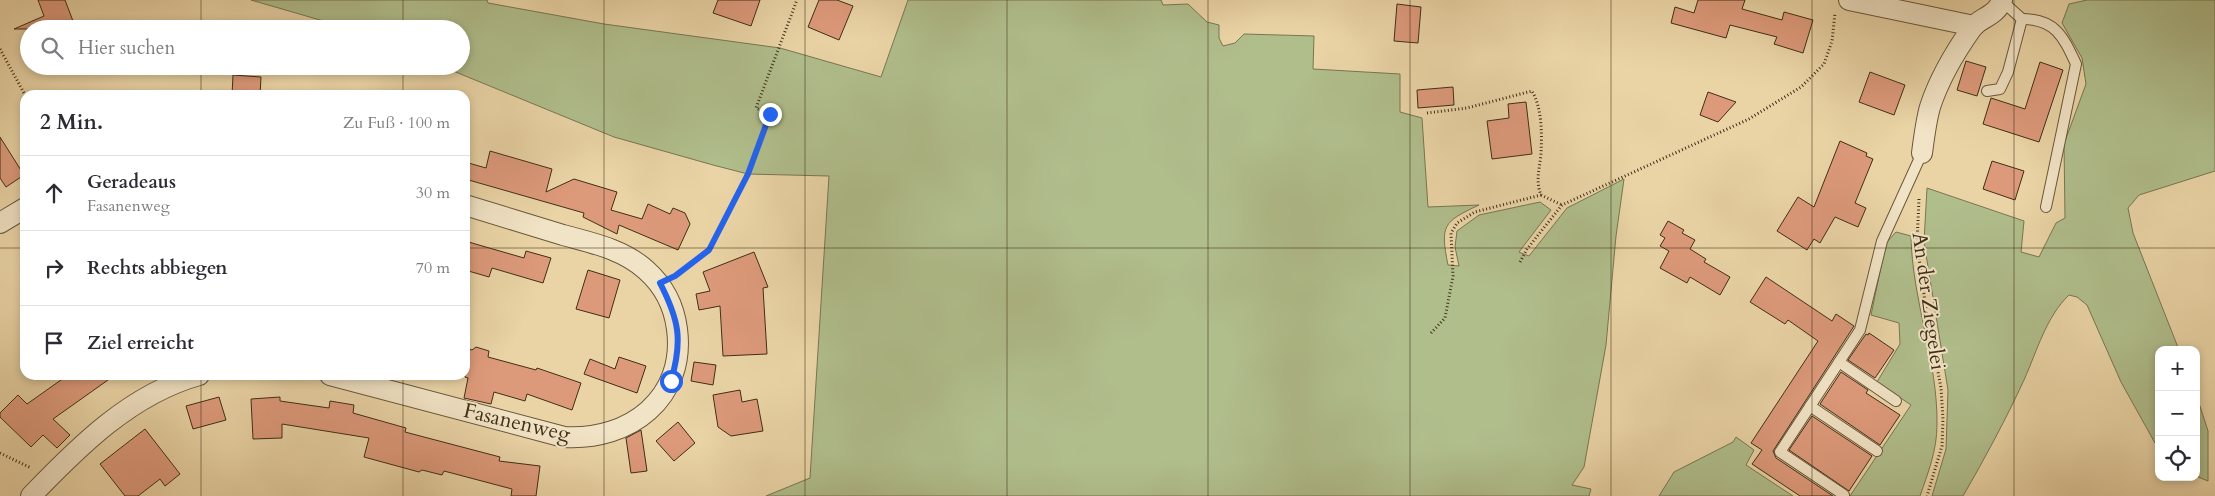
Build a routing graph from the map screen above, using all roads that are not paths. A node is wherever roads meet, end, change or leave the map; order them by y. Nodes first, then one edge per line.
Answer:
1 (2002, 1) edge
2 (1842, 4) edge
3 (2022, 19) junction
4 (1974, 26) junction
5 (1986, 91) dead end
6 (1922, 153) joint
7 (470, 207) edge
8 (2046, 207) dead end
9 (20, 211) edge
10 (0, 223) edge
11 (1839, 362) junction
12 (185, 380) edge
13 (349, 380) edge
14 (1896, 401) dead end
15 (1810, 406) junction
16 (1877, 451) dead end
17 (1844, 495) edge
18 (31, 496) edge

1 - 3 lane
1 - 4 street
2 - 4 street
3 - 5 lane
3 - 8 lane
4 - 6 street
6 - 11 lane
7 - 13 street, Fasanenweg
9 - 10 street
11 - 14 lane
11 - 15 lane
12 - 18 street
15 - 16 lane
15 - 17 lane

